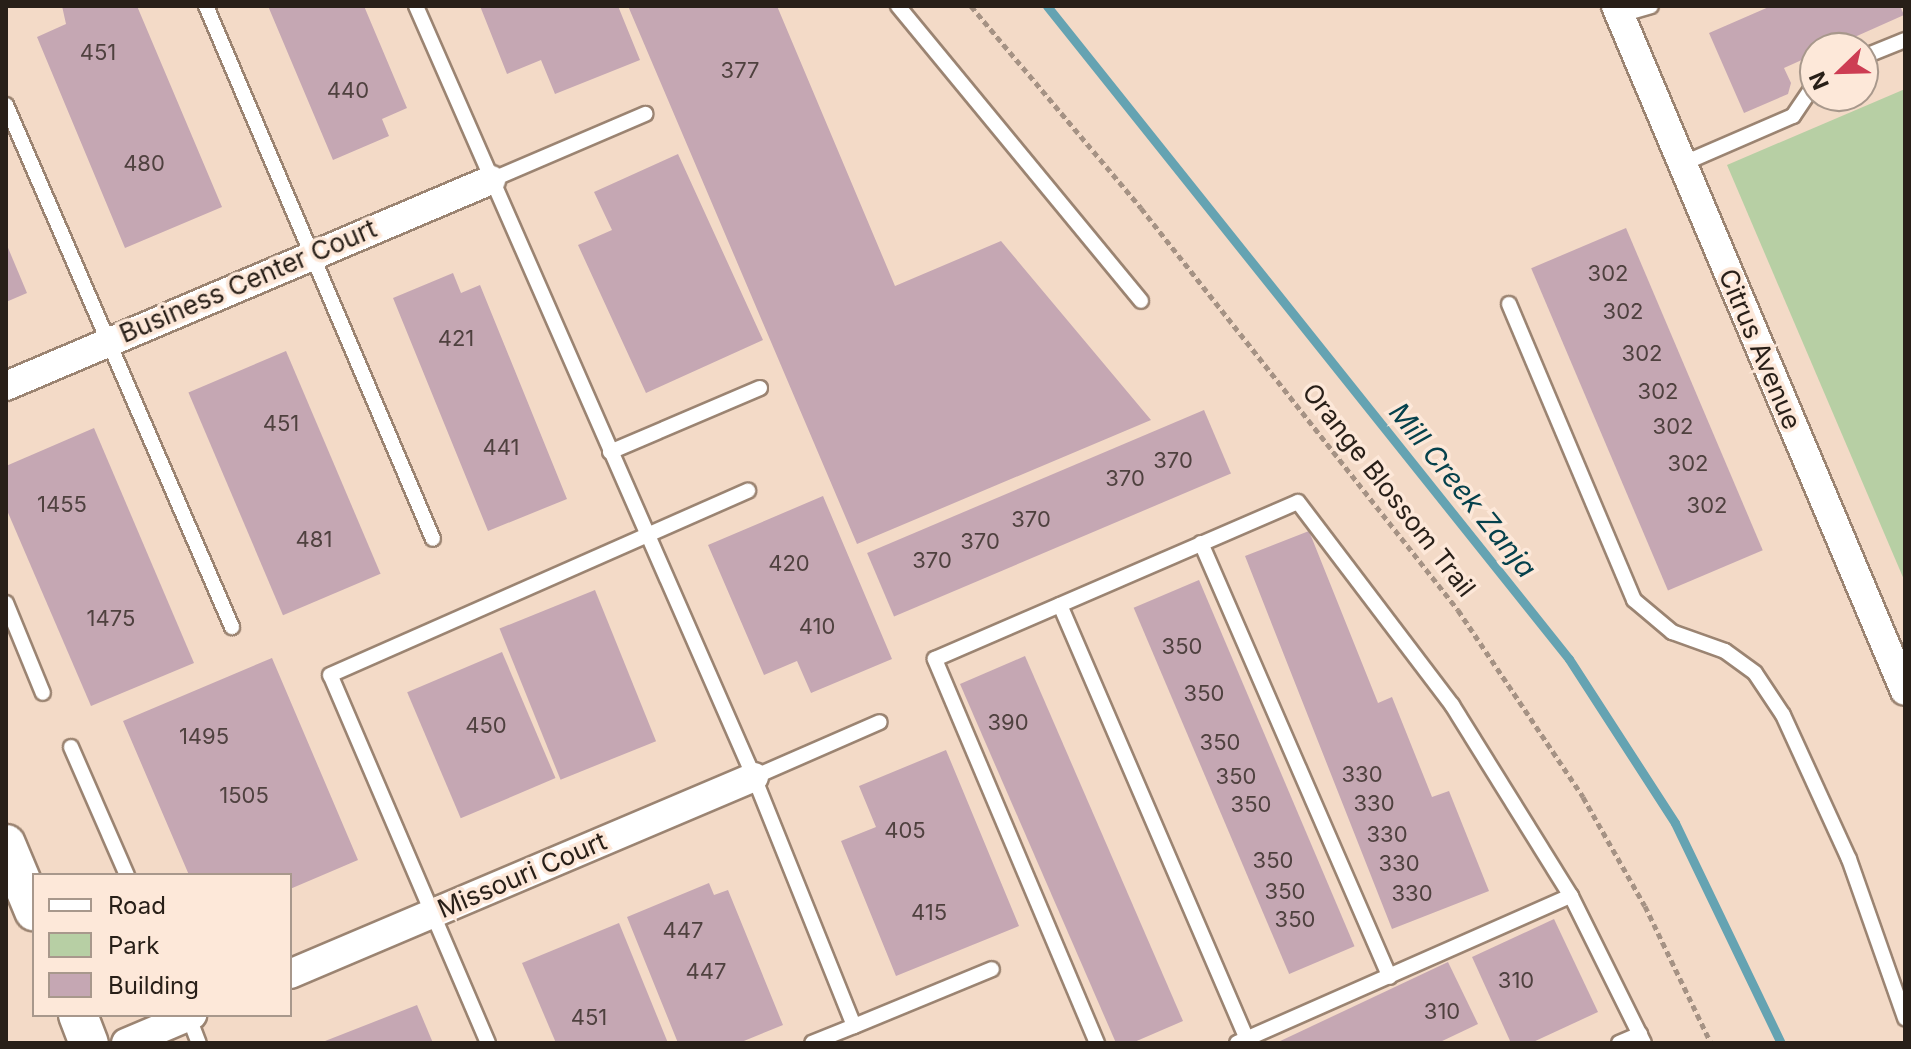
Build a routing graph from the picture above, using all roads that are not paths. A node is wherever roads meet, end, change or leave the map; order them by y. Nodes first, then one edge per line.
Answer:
1 (206, 6) edge
2 (416, 6) edge
3 (898, 6) edge
4 (1651, 6) edge
5 (1618, 10) edge
6 (1905, 40) edge
7 (1879, 51) edge
8 (6, 105) edge
9 (1799, 107) edge
10 (645, 114) dead end
11 (1682, 164) junction
12 (491, 180) junction
13 (310, 254) junction
14 (1141, 301) dead end
15 (1509, 304) dead end
16 (108, 340) junction
17 (6, 386) edge
18 (760, 388) dead end
19 (610, 452) junction
20 (748, 491) dead end
21 (647, 535) junction
22 (433, 539) dead end
23 (1201, 543) junction
24 (6, 603) edge
25 (1060, 605) junction
26 (232, 627) dead end
27 (1905, 691) edge
28 (43, 693) dead end
29 (880, 722) dead end
30 (71, 747) dead end
31 (754, 777) junction
32 (6, 844) edge
33 (126, 873) edge
34 (1571, 896) junction
35 (32, 906) edge
36 (435, 912) junction
37 (992, 969) dead end
38 (292, 973) edge
39 (1390, 977) junction
40 (79, 1017) edge
41 (187, 1017) edge
42 (189, 1017) edge
43 (1905, 1018) edge
44 (854, 1026) junction
45 (1642, 1038) edge
46 (1242, 1041) edge
47 (89, 1043) edge
48 (126, 1043) edge
49 (199, 1043) edge
50 (488, 1043) edge
51 (812, 1043) edge
52 (1097, 1043) edge
53 (1619, 1043) edge

1 - 13 lane
2 - 12 lane
3 - 14 lane
4 - 5 lane
5 - 11 street, Citrus Avenue
6 - 7 lane
8 - 16 lane
9 - 11 lane
10 - 12 lane
11 - 27 street, Citrus Avenue
12 - 13 street, Business Center Court
12 - 19 lane
13 - 16 street, Business Center Court
13 - 22 lane
15 - 43 lane
16 - 17 street, Business Center Court
16 - 26 lane
18 - 19 lane
19 - 21 lane
20 - 21 lane
21 - 31 lane
21 - 36 lane
23 - 25 lane
23 - 34 lane
23 - 39 lane
24 - 28 lane
25 - 46 lane
25 - 52 lane
29 - 31 lane
30 - 33 lane
31 - 36 street, Missouri Court
31 - 44 lane
32 - 35 street
34 - 39 lane
34 - 45 lane
36 - 38 street, Missouri Court
36 - 50 lane
37 - 44 lane
39 - 46 lane
40 - 47 street
41 - 48 street
42 - 49 lane
44 - 51 lane
45 - 53 lane

